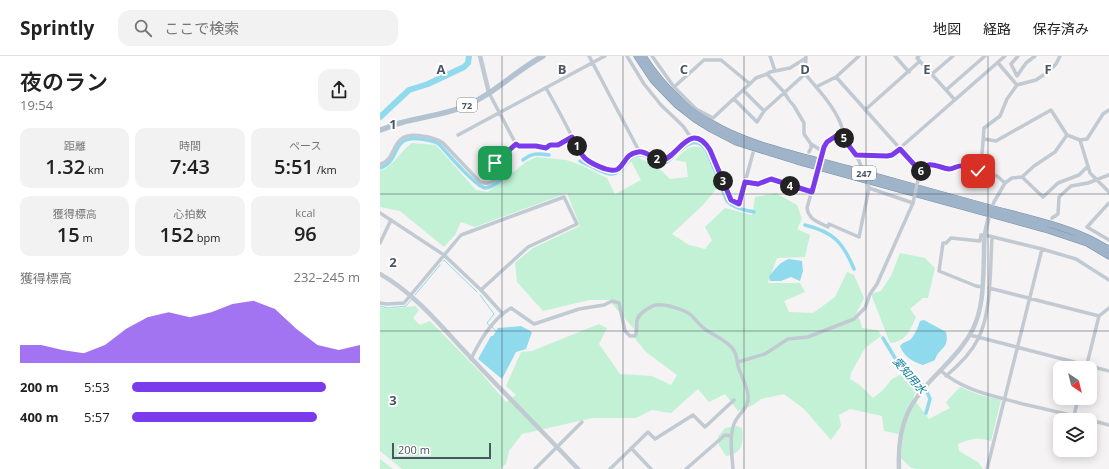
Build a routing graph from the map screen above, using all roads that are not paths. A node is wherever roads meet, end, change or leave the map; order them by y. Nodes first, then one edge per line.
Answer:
1 (480, 56) edge
2 (543, 56) edge
3 (589, 56) edge
4 (605, 56) edge
5 (627, 56) edge
6 (637, 56) edge
7 (643, 56) edge
8 (652, 56) edge
9 (724, 56) edge
10 (770, 56) edge
11 (895, 56) edge
12 (917, 56) edge
13 (953, 56) edge
14 (985, 56) edge
15 (1005, 56) edge
16 (1018, 56) edge
17 (1035, 56) edge
18 (1060, 56) edge
19 (806, 57) edge
20 (857, 57) edge
21 (721, 60) junction
22 (920, 61) junction
23 (593, 62) junction
24 (998, 63) junction
25 (775, 71) junction
26 (909, 72) junction
27 (766, 74) junction
28 (805, 74) junction
29 (932, 74) junction
30 (836, 77) junction
31 (750, 84) junction
32 (1017, 85) junction
33 (674, 87) junction
34 (816, 87) junction
35 (546, 88) junction
36 (743, 90) junction
37 (946, 90) junction
38 (784, 92) junction
39 (489, 94) junction
40 (734, 99) junction
41 (955, 100) junction
42 (865, 110) junction
43 (1109, 110) edge
44 (764, 111) junction
45 (500, 112) junction
46 (380, 130) edge
47 (842, 132) junction
48 (458, 135) dead end
49 (1067, 135) junction
50 (572, 137) junction
51 (692, 139) junction
52 (984, 139) junction
53 (1080, 140) junction
54 (516, 144) junction
55 (811, 144) junction
56 (900, 149) junction
57 (639, 151) junction
58 (822, 151) junction
59 (809, 152) dead end
60 (753, 153) dead end
61 (856, 155) junction
62 (380, 164) edge
63 (819, 164) junction
64 (1088, 166) junction
65 (978, 171) junction
66 (862, 172) junction
67 (921, 172) junction
68 (1109, 175) edge
69 (1022, 177) junction
70 (1096, 179) junction
71 (868, 180) junction
72 (745, 182) junction
73 (1005, 183) junction
74 (869, 188) junction
75 (812, 192) junction
76 (1109, 192) edge
77 (913, 203) junction
78 (1109, 203) edge
79 (991, 211) junction
80 (380, 213) edge
81 (1052, 218) dead end
82 (391, 220) junction
83 (985, 235) junction
84 (992, 236) junction
85 (1109, 240) edge
86 (380, 243) edge
87 (1042, 249) junction
88 (1109, 250) edge
89 (444, 255) junction
90 (1109, 256) edge
91 (380, 274) edge
92 (1109, 280) edge
93 (983, 287) junction
94 (989, 288) junction
95 (481, 290) junction
96 (411, 295) junction
97 (1030, 297) junction
98 (380, 302) edge
99 (1109, 308) edge
100 (502, 313) junction
101 (1099, 316) junction
102 (970, 336) junction
103 (979, 338) junction
104 (1017, 348) junction
105 (471, 359) junction
106 (1064, 361) edge
107 (1088, 361) edge
108 (738, 362) junction
109 (1097, 369) edge
110 (940, 370) junction
111 (1109, 371) edge
112 (946, 376) junction
113 (1004, 399) junction
114 (734, 400) dead end
115 (1062, 413) edge
116 (582, 422) dead end
117 (1097, 422) edge
118 (1109, 425) edge
119 (731, 436) junction
120 (557, 447) junction
121 (631, 448) junction
122 (535, 469) edge
123 (578, 469) edge
124 (610, 469) edge
125 (651, 469) edge
126 (686, 469) edge
127 (733, 469) edge
128 (899, 469) edge
129 (986, 469) edge

1 - 39 street
2 - 39 main road, 72
3 - 23 street
4 - 23 street
5 - 51 street
6 - 63 highway, 247
7 - 63 highway, 247
8 - 33 street
9 - 21 street
10 - 25 street
11 - 26 street
12 - 22 street
13 - 29 street
14 - 37 street
15 - 24 street
16 - 17 street
18 - 32 street
19 - 25 street
19 - 28 street
20 - 30 street
21 - 31 street
21 - 33 street
22 - 26 street
22 - 29 street
23 - 35 street
23 - 57 street
24 - 32 street
24 - 41 street
25 - 27 street
26 - 42 street
27 - 31 street
27 - 38 street
28 - 34 street
28 - 38 street
29 - 37 street
30 - 34 street
30 - 42 street
31 - 36 street
32 - 52 street
33 - 40 street
34 - 47 street
35 - 45 street
35 - 50 street
36 - 40 street
36 - 44 street
37 - 41 street
38 - 44 street
38 - 55 street
39 - 45 street
39 - 46 main road, 72
40 - 44 street
41 - 56 street
42 - 56 street
43 - 53 street
45 - 48 street
45 - 54 street
47 - 58 street
47 - 61 street
49 - 52 street
49 - 53 street
49 - 69 street
50 - 54 street
50 - 57 street
51 - 57 street
51 - 72 street
52 - 65 street
53 - 64 street
54 - 62 street
55 - 58 street
55 - 59 street
56 - 61 street
56 - 67 street
58 - 63 street
60 - 72 street
61 - 66 street
63 - 66 highway, 247
63 - 71 highway, 247
63 - 75 street
64 - 69 street
64 - 70 street
65 - 67 street
65 - 73 street
66 - 79 highway, 247
67 - 77 street, bridge
68 - 70 street
69 - 73 street
70 - 76 street
70 - 81 street
71 - 74 street
71 - 79 highway, 247
72 - 75 street
73 - 79 street
74 - 75 street
74 - 77 street
77 - 108 street
78 - 85 street
79 - 83 street
79 - 88 highway, 247
79 - 90 highway, 247
80 - 82 street
82 - 86 street
82 - 89 street
83 - 84 street
83 - 93 street
83 - 93 street
84 - 87 street
84 - 94 street
87 - 92 street
87 - 97 street
89 - 95 street
89 - 95 street
89 - 96 street
91 - 96 street
93 - 102 street
94 - 97 street
94 - 103 street
95 - 100 street
96 - 98 street
96 - 105 street
97 - 101 street
97 - 104 street
99 - 101 street
100 - 105 street
100 - 108 street
101 - 107 street
102 - 103 street
102 - 110 street
103 - 104 street
103 - 112 street
104 - 106 street
104 - 113 street
105 - 120 street
108 - 119 street
109 - 111 street
110 - 112 street
110 - 128 street
112 - 113 street
113 - 115 street
113 - 129 street
114 - 121 street
116 - 120 street
117 - 118 street
119 - 126 street
119 - 127 street
120 - 122 street
120 - 123 street
121 - 124 street
121 - 125 street

